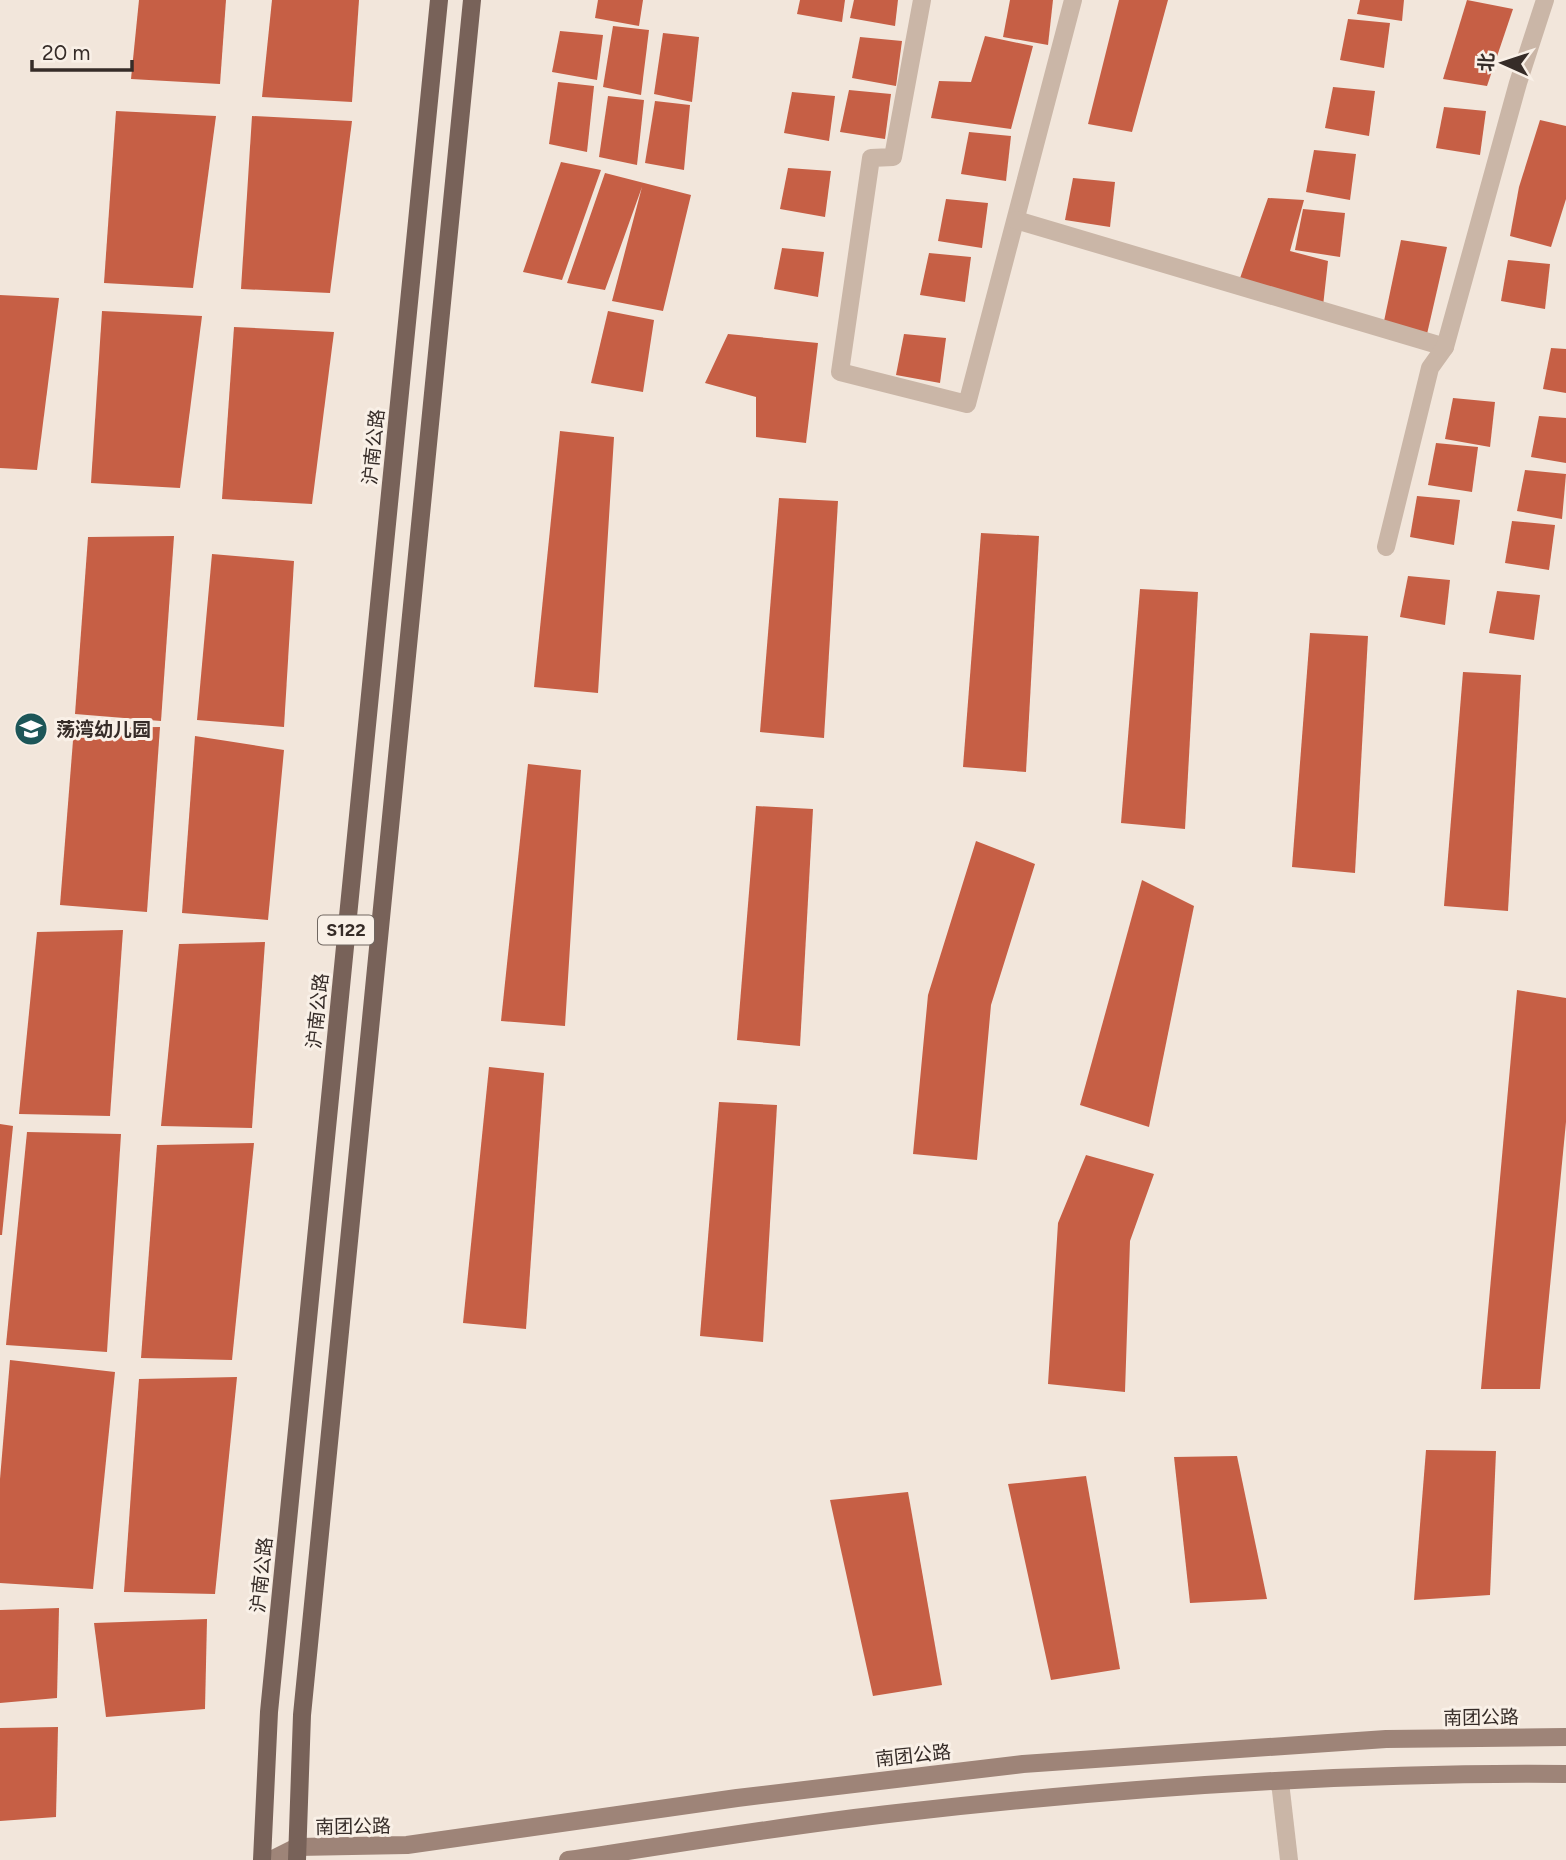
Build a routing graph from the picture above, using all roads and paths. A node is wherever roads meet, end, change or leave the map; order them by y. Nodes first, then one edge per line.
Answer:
1 (439, 0) edge
2 (472, 0) edge
3 (922, 0) edge
4 (1073, 0) edge
5 (1545, 0) edge
6 (1016, 220) junction
7 (1445, 347) junction
8 (1386, 547) dead end
9 (1566, 1737) edge
10 (1566, 1774) edge
11 (1280, 1783) junction
12 (297, 1854) edge
13 (262, 1860) edge
14 (271, 1860) edge
15 (568, 1860) edge
16 (1289, 1860) edge

1 - 13 main road, 沪南公路 / S122
2 - 12 main road, S122
3 - 6 street
4 - 6 street
5 - 7 street
6 - 7 street
7 - 8 street
9 - 12 main road, 南团公路
10 - 11 main road
11 - 15 main road
11 - 16 street
12 - 14 main road, 南团公路

